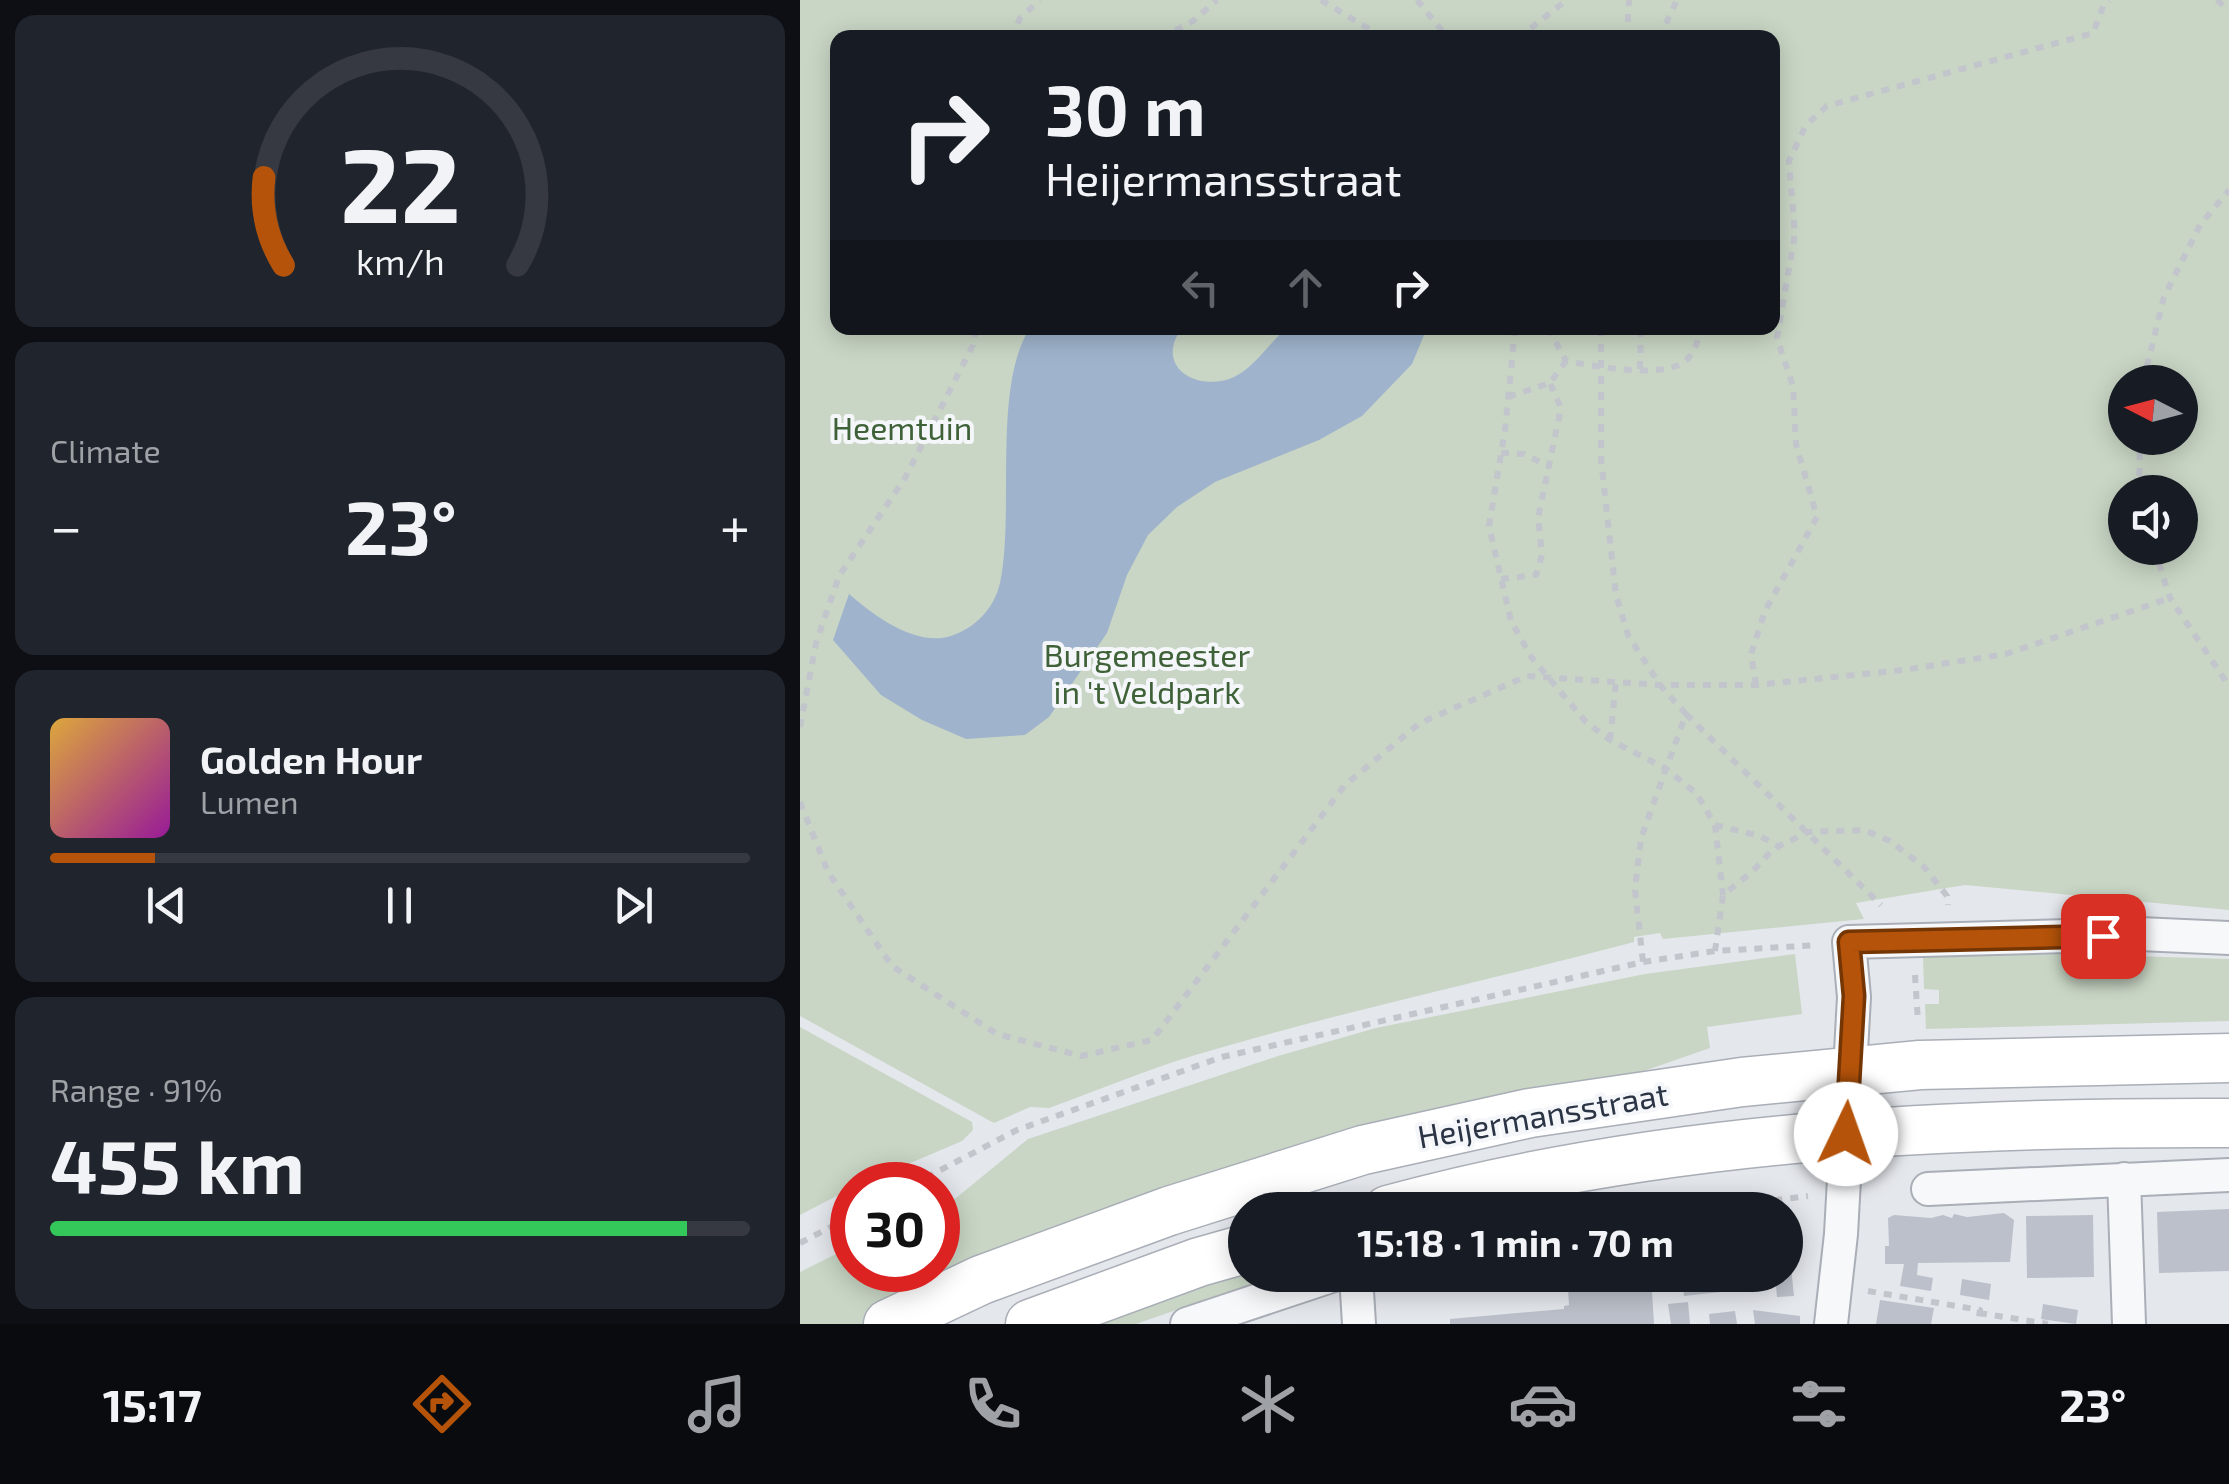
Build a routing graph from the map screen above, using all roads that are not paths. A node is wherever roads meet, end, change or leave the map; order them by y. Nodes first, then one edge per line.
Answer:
1 (2229, 938) edge
2 (2229, 1058) edge
3 (1850, 1071) junction
4 (2229, 1122) edge
5 (1846, 1134) junction
6 (2229, 1175) edge
7 (2124, 1179) junction
8 (1928, 1189) dead end
9 (1456, 1192) edge
10 (1228, 1254) edge
11 (1283, 1292) edge
12 (1357, 1292) edge
13 (888, 1324) edge
14 (1030, 1324) edge
15 (1187, 1324) edge
16 (1359, 1324) edge
17 (1832, 1324) edge
18 (2129, 1324) edge

1 - 3 street
2 - 3 main road, Heijermansstraat
3 - 5 street
3 - 13 main road, Heijermansstraat
4 - 5 main road, Heijermansstraat
5 - 9 main road, Heijermansstraat
5 - 17 street
6 - 7 street
7 - 8 street
7 - 18 street
10 - 14 main road
11 - 15 street
12 - 16 street

